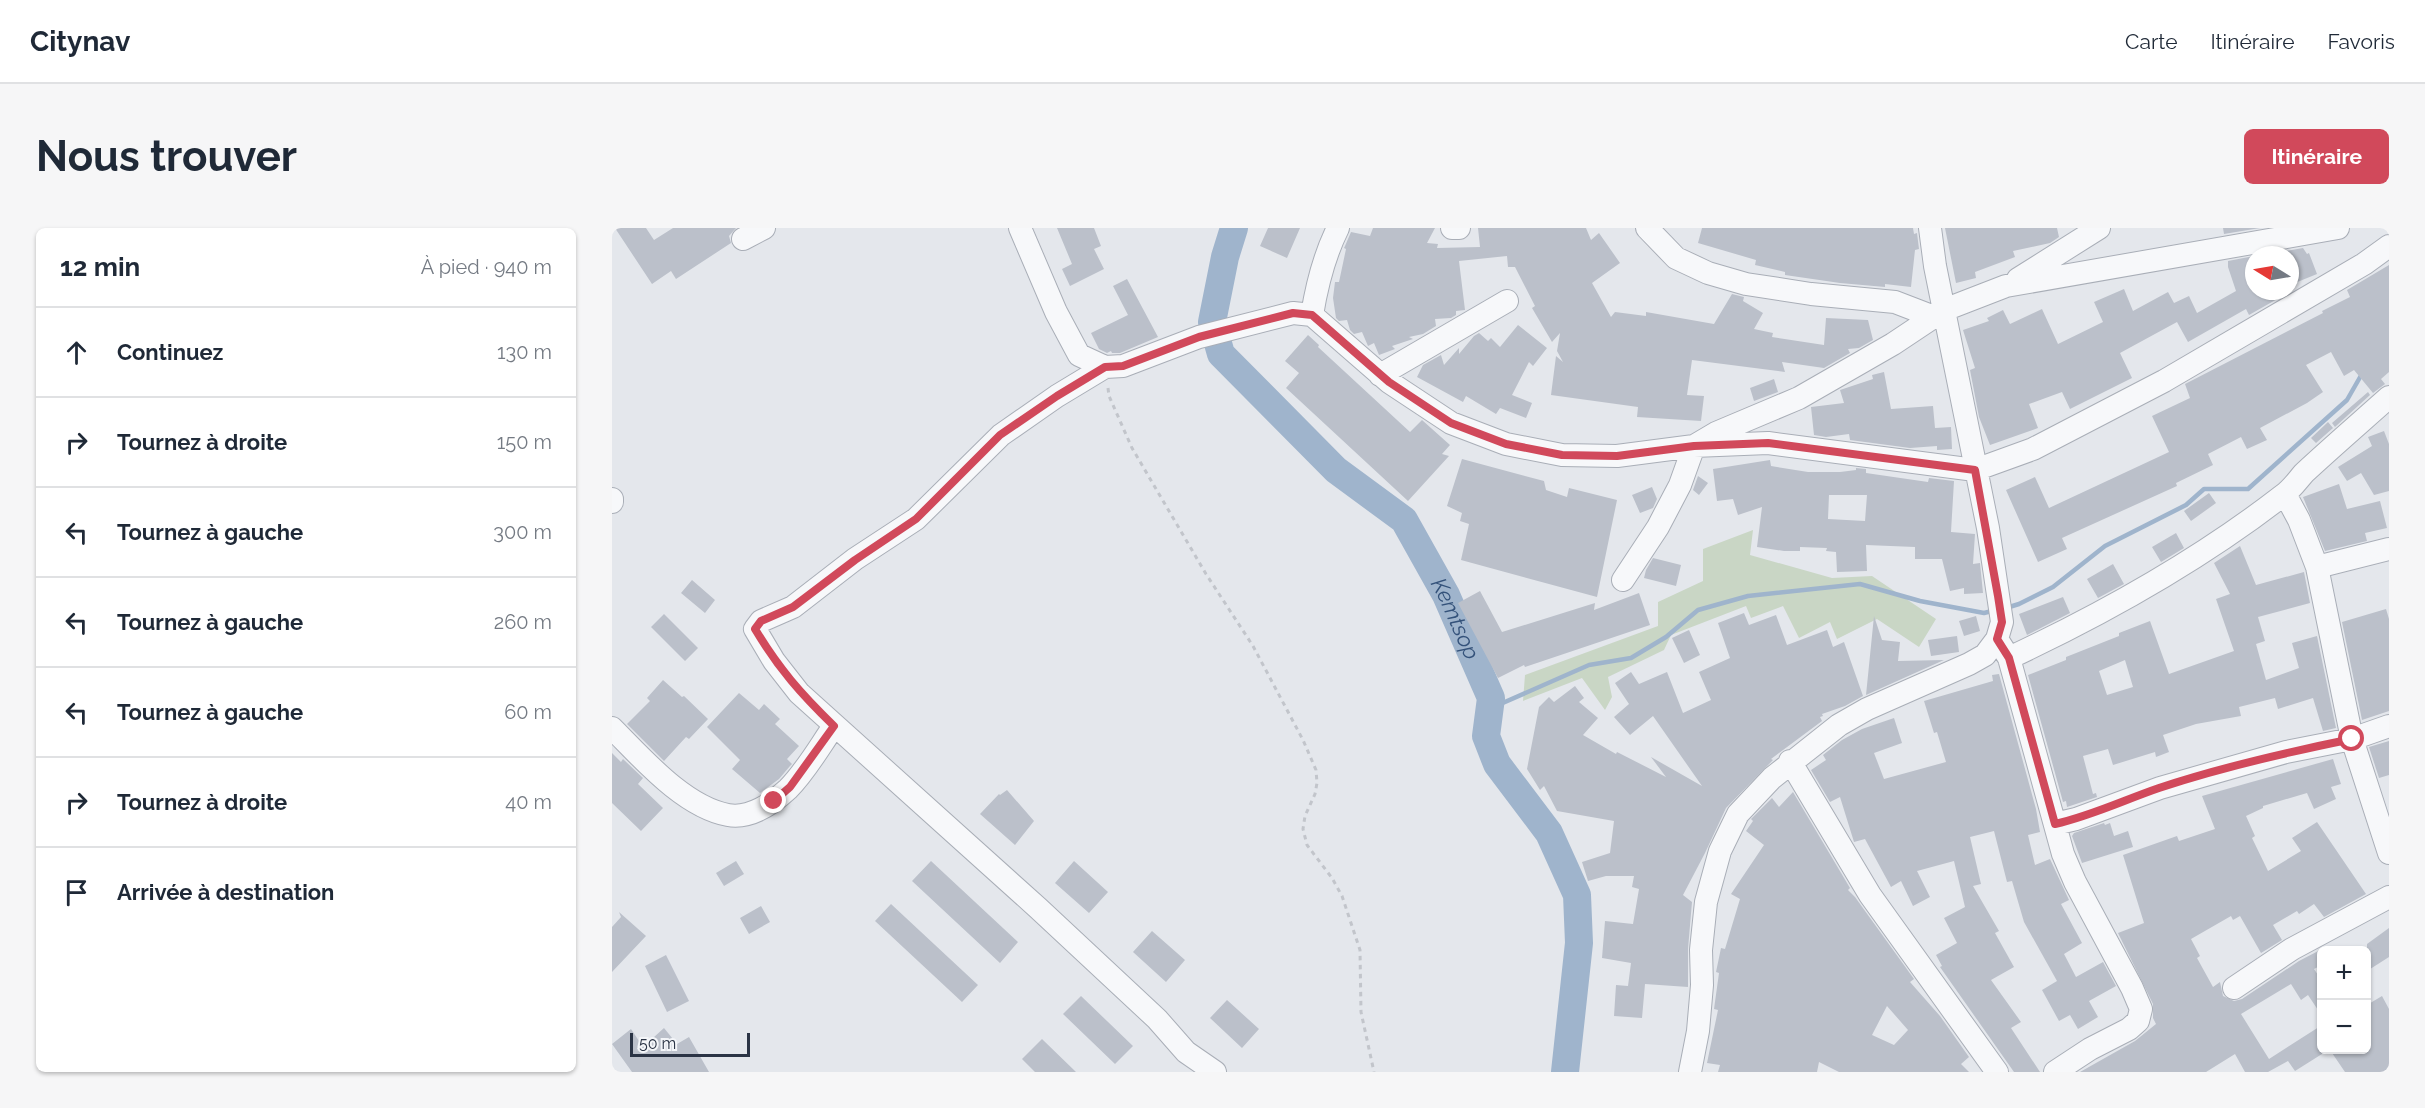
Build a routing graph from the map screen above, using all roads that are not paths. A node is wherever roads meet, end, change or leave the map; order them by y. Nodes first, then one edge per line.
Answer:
1 (764, 228) edge
2 (1020, 228) edge
3 (1338, 228) edge
4 (1452, 228) edge
5 (1458, 228) edge
6 (1647, 228) edge
7 (1930, 228) edge
8 (2099, 228) edge
9 (2338, 228) edge
10 (743, 239) dead end
11 (2389, 246) edge
12 (2006, 286) junction
13 (1507, 301) dead end
14 (1939, 314) junction
15 (1312, 315) junction
16 (1105, 367) junction
17 (1380, 375) junction
18 (2389, 397) edge
19 (1694, 446) junction
20 (1975, 470) junction
21 (2285, 494) junction
22 (2389, 549) edge
23 (2316, 567) junction
24 (1623, 580) dead end
25 (2002, 640) junction
26 (834, 726) junction
27 (2389, 726) edge
28 (612, 728) edge
29 (2352, 739) junction
30 (1790, 761) junction
31 (2055, 824) junction
32 (2389, 853) edge
33 (2389, 897) edge
34 (2234, 988) dead end
35 (1215, 1072) edge
36 (1690, 1072) edge
37 (1997, 1072) edge
38 (2055, 1072) edge

1 - 10 street
2 - 16 street
3 - 15 street
4 - 5 street
6 - 14 street
7 - 14 street
8 - 12 street
9 - 12 street
11 - 20 street
12 - 14 street
13 - 17 street
14 - 19 street
14 - 20 street
15 - 16 street
15 - 17 street
16 - 26 street
17 - 19 street
18 - 21 street
19 - 20 street
19 - 24 street
20 - 25 street
21 - 23 street
21 - 25 street
22 - 23 street
23 - 29 street
25 - 30 street
25 - 31 street
26 - 28 street
26 - 35 street
27 - 29 street
29 - 31 street
29 - 32 street
30 - 36 street
30 - 37 street
31 - 38 street
33 - 34 street

